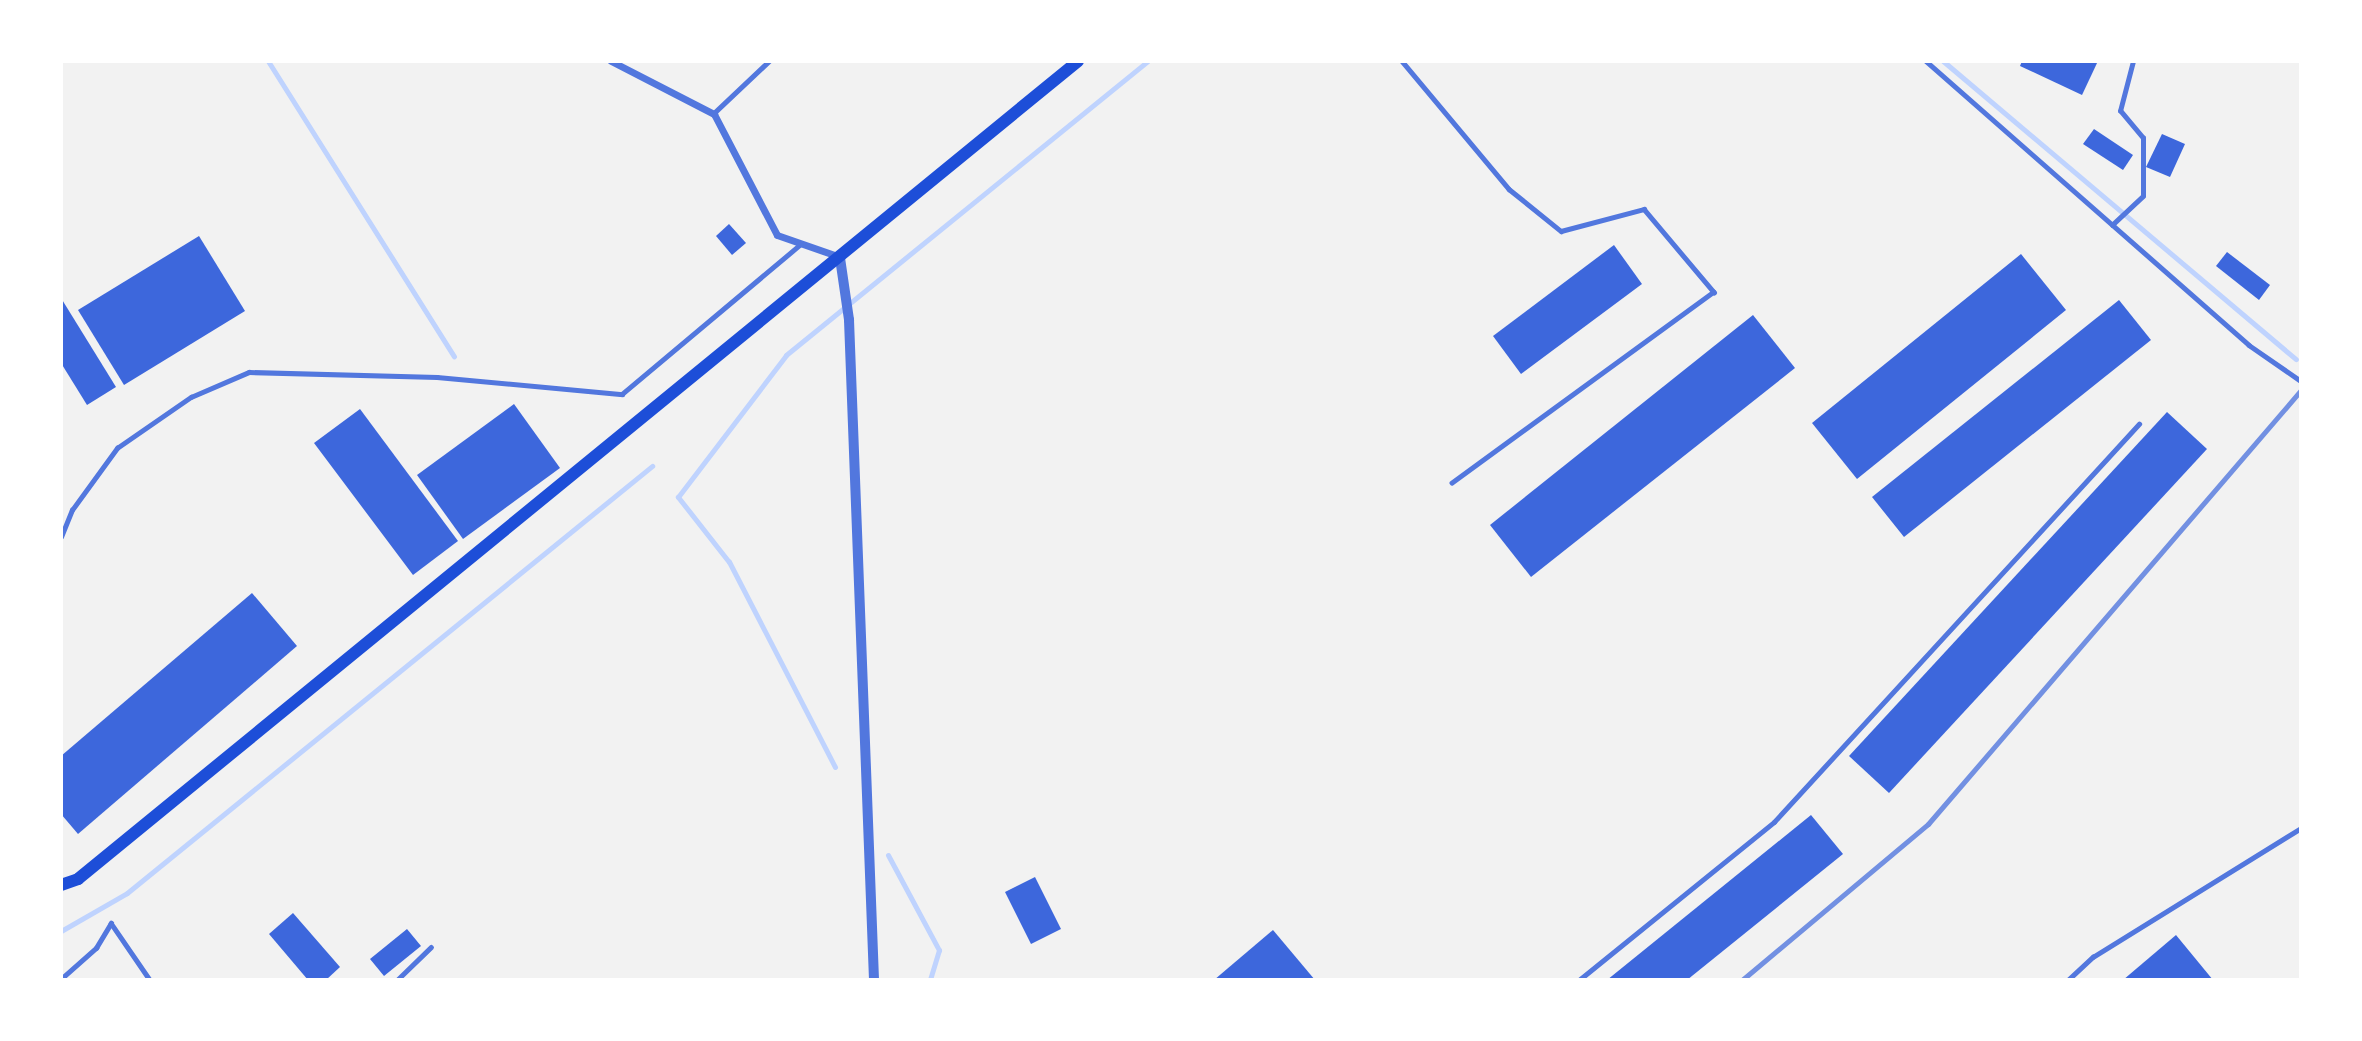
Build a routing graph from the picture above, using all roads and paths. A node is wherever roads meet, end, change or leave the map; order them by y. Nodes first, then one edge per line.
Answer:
1 (611, 61) edge
2 (769, 61) edge
3 (1078, 61) edge
4 (1402, 61) edge
5 (1926, 61) edge
6 (2133, 61) edge
7 (714, 114) junction
8 (2112, 225) junction
9 (801, 243) junction
10 (840, 258) junction
11 (2301, 382) edge
12 (2140, 424) dead end
13 (1452, 483) dead end
14 (61, 537) edge
15 (2301, 828) edge
16 (61, 885) edge
17 (431, 947) dead end
18 (61, 979) edge
19 (150, 980) edge
20 (397, 980) edge
21 (874, 980) edge
22 (1579, 980) edge
23 (2068, 980) edge

1 - 7 street
2 - 7 lane
3 - 10 main road
4 - 13 lane
5 - 8 lane
6 - 8 lane
7 - 9 street
8 - 11 lane
9 - 10 street
9 - 14 lane
10 - 16 main road
10 - 21 street
12 - 22 lane
15 - 23 lane
17 - 20 lane
18 - 19 lane

